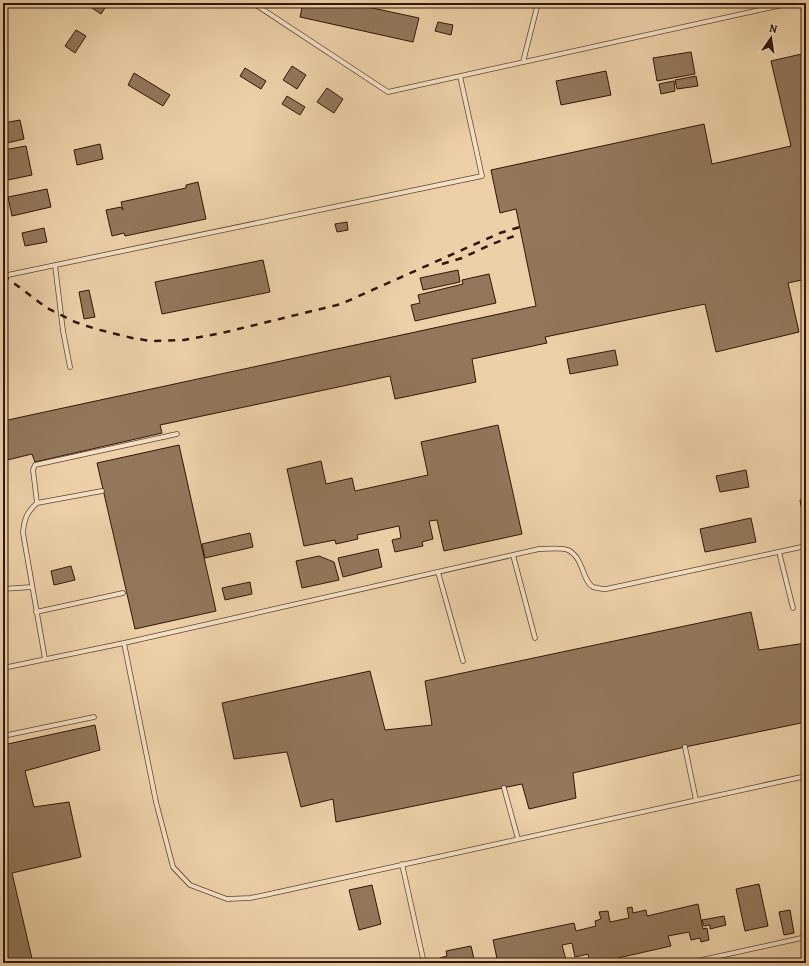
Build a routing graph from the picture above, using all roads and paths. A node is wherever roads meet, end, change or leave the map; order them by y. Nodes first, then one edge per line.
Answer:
1 (253, 3) edge
2 (538, 3) edge
3 (791, 3) edge
4 (523, 62) junction
5 (460, 76) junction
6 (55, 265) junction
7 (3, 276) edge
8 (70, 367) dead end
9 (177, 434) dead end
10 (102, 491) dead end
11 (37, 503) junction
12 (806, 546) edge
13 (779, 552) junction
14 (513, 555) junction
15 (438, 572) junction
16 (32, 587) junction
17 (3, 589) edge
18 (123, 593) dead end
19 (793, 608) dead end
20 (36, 612) junction
21 (535, 638) dead end
22 (124, 643) junction
23 (45, 659) junction
24 (463, 661) dead end
25 (3, 668) edge
26 (94, 716) dead end
27 (3, 736) edge
28 (685, 747) dead end
29 (806, 776) edge
30 (504, 788) dead end
31 (696, 800) junction
32 (518, 839) junction
33 (402, 864) junction
34 (806, 937) edge
35 (424, 963) edge
36 (688, 963) edge

1 - 5 lane
2 - 4 lane
3 - 4 lane
4 - 5 lane
5 - 6 lane
6 - 7 lane
6 - 8 lane
9 - 11 lane
10 - 11 lane
11 - 16 lane
12 - 13 lane
13 - 14 lane
13 - 19 lane
14 - 15 lane
14 - 21 lane
15 - 22 lane
15 - 24 lane
16 - 17 lane
16 - 20 lane
18 - 20 lane
20 - 23 lane
22 - 23 lane
22 - 33 lane
23 - 25 lane
26 - 27 lane
28 - 31 lane
29 - 31 lane
30 - 32 lane
31 - 32 lane
32 - 33 lane
33 - 35 lane
34 - 36 lane

